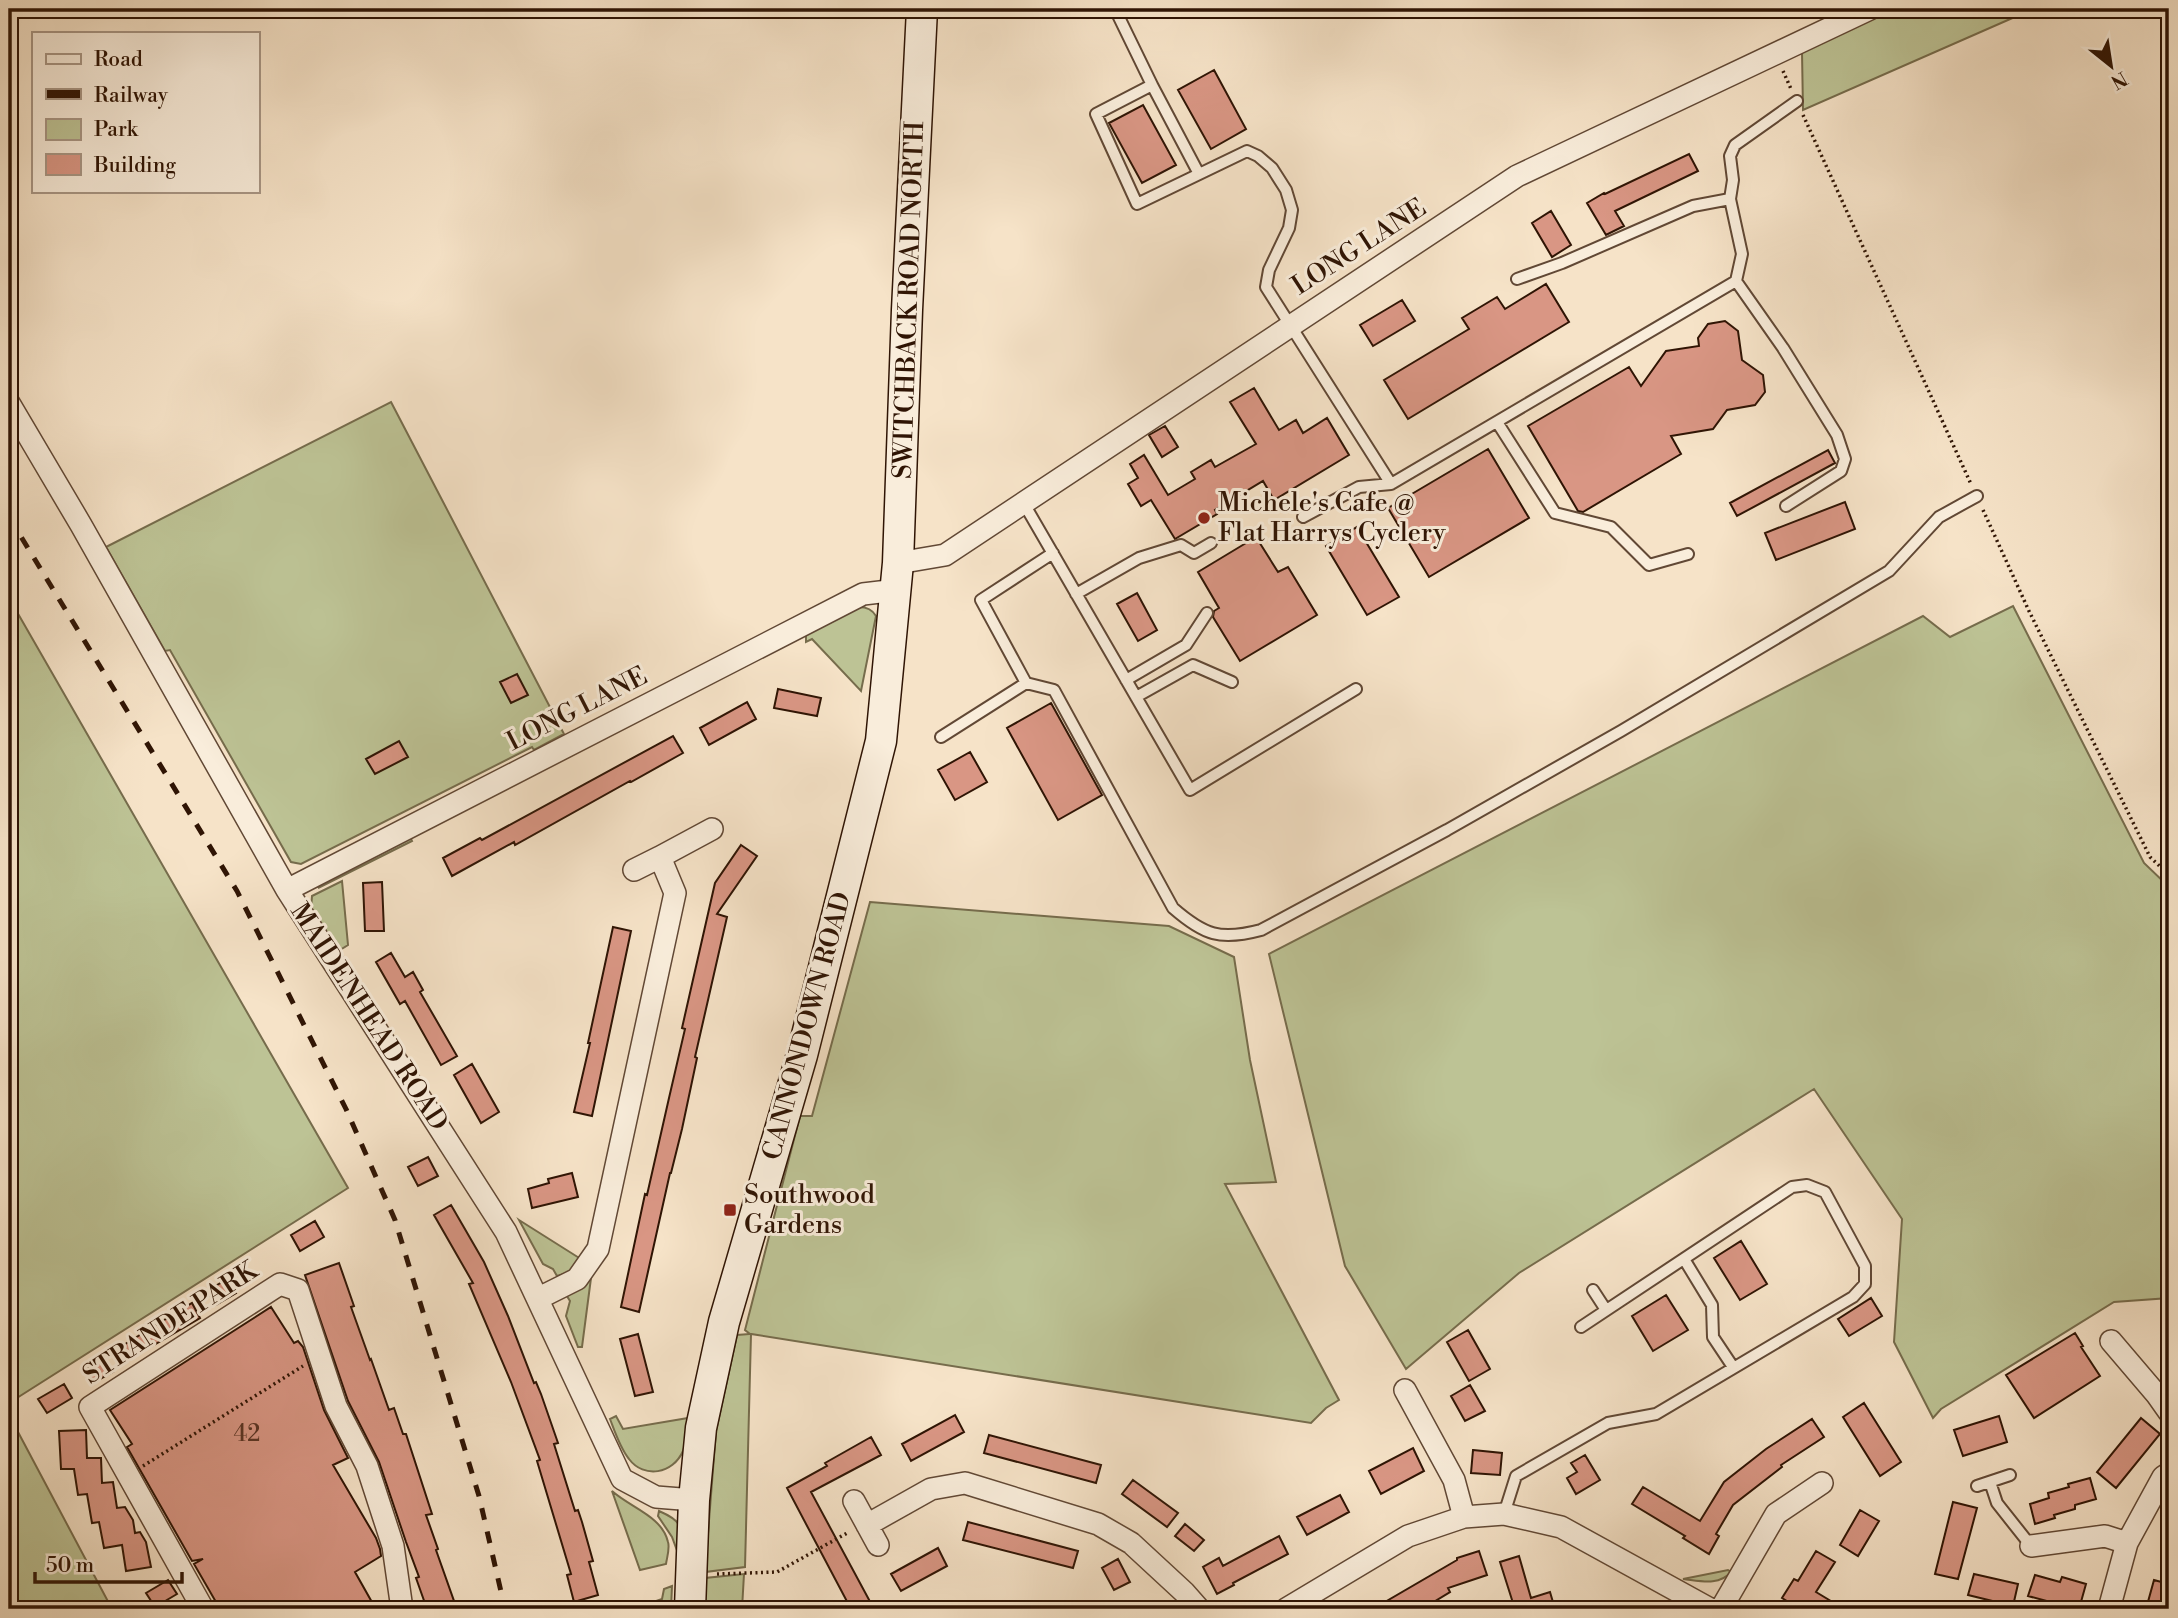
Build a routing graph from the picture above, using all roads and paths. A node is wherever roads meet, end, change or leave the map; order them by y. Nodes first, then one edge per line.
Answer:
1 (922, 9) edge
2 (1115, 9) edge
3 (1870, 9) edge
4 (1776, 54) junction
5 (1152, 85) junction
6 (1797, 101) junction
7 (1199, 174) junction
8 (1730, 199) junction
9 (1517, 279) dead end
10 (1737, 281) junction
11 (1290, 326) junction
12 (9, 403) edge
13 (1497, 422) junction
14 (1391, 484) junction
15 (1976, 496) junction
16 (1023, 502) junction
17 (1786, 506) dead end
18 (1303, 517) dead end
19 (1211, 543) dead end
20 (1053, 554) junction
21 (1688, 554) dead end
22 (897, 577) junction
23 (1076, 594) junction
24 (1206, 613) dead end
25 (1126, 680) junction
26 (1232, 682) dead end
27 (1026, 683) junction
28 (1356, 689) dead end
29 (1136, 697) junction
30 (942, 737) dead end
31 (712, 829) dead end
32 (660, 857) junction
33 (634, 870) dead end
34 (2169, 875) edge
35 (287, 890) junction
36 (1684, 1259) junction
37 (1593, 1290) dead end
38 (539, 1298) junction
39 (1606, 1310) junction
40 (1581, 1327) dead end
41 (2111, 1341) dead end
42 (320, 1356) junction
43 (1733, 1367) junction
44 (1405, 1390) dead end
45 (2169, 1412) edge
46 (2169, 1473) edge
47 (128, 1475) junction
48 (2010, 1475) dead end
49 (1990, 1482) junction
50 (1822, 1483) dead end
51 (1977, 1486) dead end
52 (694, 1500) junction
53 (854, 1501) dead end
54 (1504, 1514) junction
55 (1464, 1517) junction
56 (867, 1525) junction
57 (2127, 1543) junction
58 (878, 1545) dead end
59 (2031, 1546) joint
60 (690, 1575) junction
61 (202, 1609) edge
62 (402, 1609) edge
63 (690, 1609) edge
64 (1199, 1609) edge
65 (1286, 1609) edge
66 (1710, 1609) edge
67 (1721, 1609) edge
68 (2109, 1609) edge

1 - 22 main road, SWITCHBACK ROAD NORTH
2 - 5 lane
3 - 4 street, LONG LANE
4 - 6 path
4 - 11 street, LONG LANE
5 - 7 lane
5 - 7 lane
6 - 8 lane
6 - 15 path
7 - 11 lane
8 - 9 lane
8 - 10 lane
10 - 13 lane
10 - 17 lane
11 - 14 lane
11 - 16 street, LONG LANE
12 - 35 street, MAIDENHEAD ROAD
13 - 14 lane
13 - 21 lane
14 - 18 lane
15 - 27 lane
15 - 34 path
16 - 20 lane
16 - 22 street, LONG LANE
19 - 23 lane
20 - 23 lane
20 - 27 lane
22 - 35 street, LONG LANE
22 - 52 main road, CANNONDOWN ROAD
23 - 25 lane
24 - 25 lane
25 - 29 lane
26 - 29 lane
27 - 30 lane
28 - 29 lane
31 - 32 street
32 - 33 street
32 - 38 street
35 - 38 street, MAIDENHEAD ROAD
36 - 39 lane
36 - 43 lane
36 - 43 lane
37 - 39 lane
38 - 52 street, MAIDENHEAD ROAD
39 - 40 lane
41 - 45 street
42 - 47 path
42 - 47 street, STRANDE PARK
42 - 62 street, STRANDE PARK
43 - 54 lane
44 - 55 street
46 - 57 street
47 - 61 street, STRANDE PARK
48 - 49 lane
49 - 51 lane
49 - 59 lane
50 - 67 street
52 - 60 main road
53 - 56 street
54 - 55 street
54 - 66 street
55 - 65 street
56 - 58 street
56 - 60 path
56 - 64 street
57 - 59 street
57 - 68 street
60 - 63 main road

